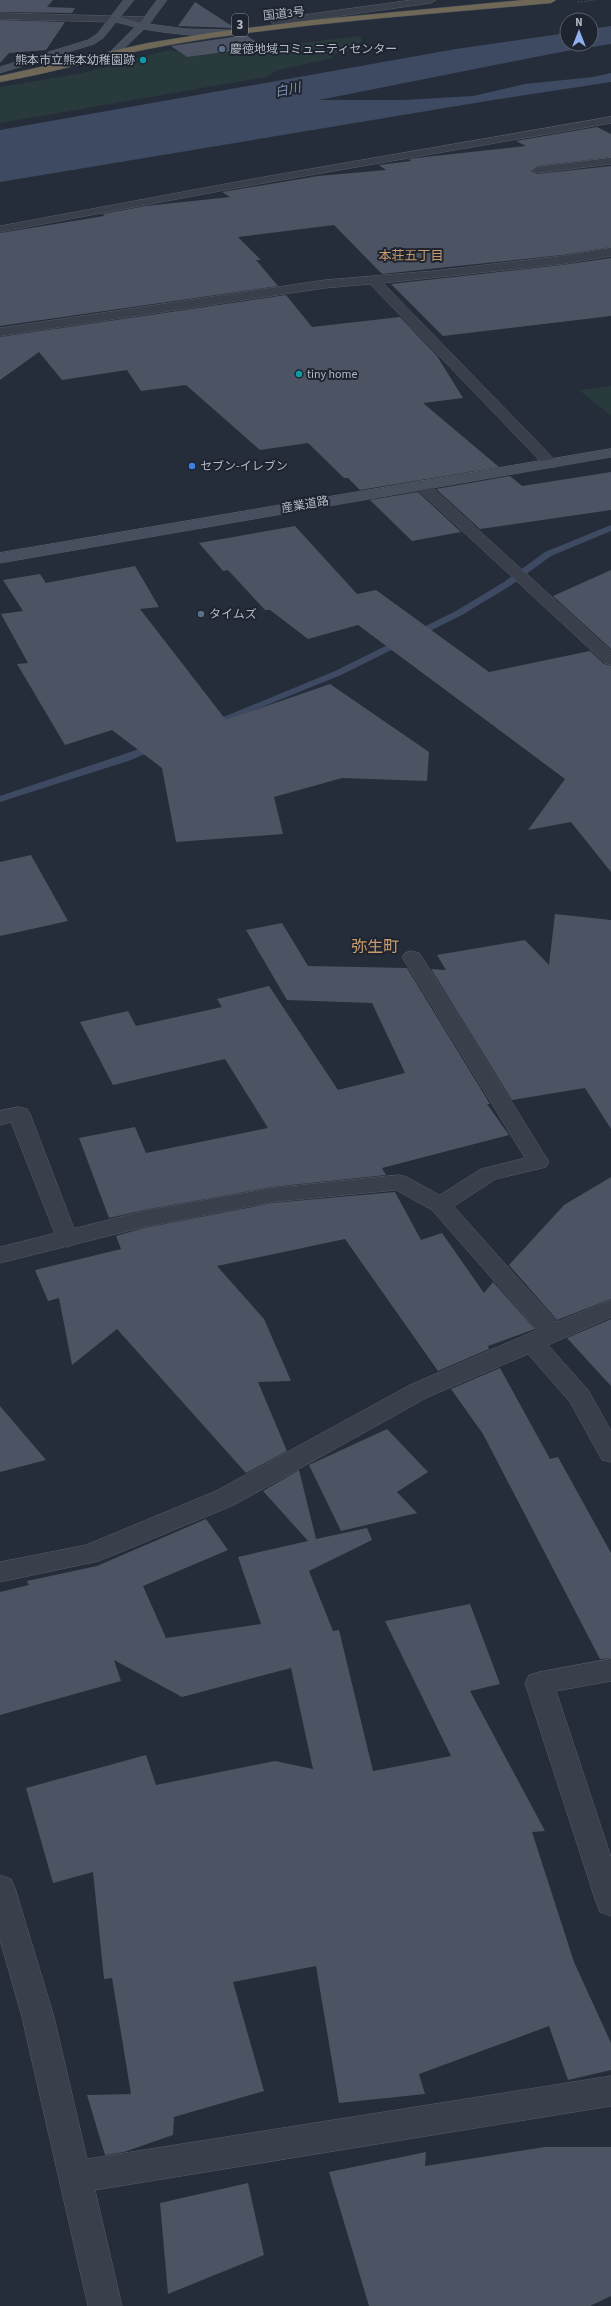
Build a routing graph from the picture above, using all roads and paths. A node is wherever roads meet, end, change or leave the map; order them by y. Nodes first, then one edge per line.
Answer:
1 (129, 0) edge
2 (162, 0) edge
3 (431, 0) edge
4 (482, 0) edge
5 (551, 0) edge
6 (373, 6) edge
7 (0, 16) edge
8 (114, 19) junction
9 (144, 23) junction
10 (216, 28) junction
11 (184, 33) junction
12 (230, 33) junction
13 (125, 43) junction
14 (112, 55) junction
15 (0, 70) edge
16 (0, 79) edge
17 (611, 120) edge
18 (611, 161) edge
19 (537, 170) dead end
20 (0, 229) edge
21 (611, 252) edge
22 (374, 281) junction
23 (0, 332) edge
24 (611, 453) edge
25 (551, 464) junction
26 (421, 485) junction
27 (0, 558) edge
28 (611, 660) edge
29 (412, 957) dead end
30 (0, 1118) edge
31 (440, 1205) junction
32 (67, 1239) junction
33 (0, 1255) edge
34 (611, 1308) edge
35 (542, 1337) junction
36 (611, 1453) edge
37 (0, 1572) edge
38 (611, 1670) edge
39 (0, 1888) edge
40 (611, 1902) edge
41 (611, 2091) edge
42 (75, 2177) junction
43 (105, 2306) edge

1 - 8 street
2 - 9 street
3 - 6 street
4 - 6 highway, 国道3号 / 3
5 - 12 highway, 国道3号 / 3
6 - 10 highway, 国道3号 / 3
7 - 8 street
8 - 9 street
8 - 15 street
9 - 10 street
9 - 11 street
9 - 13 street
10 - 11 highway, 国道3号 / 3
11 - 12 street
11 - 13 highway, 国道3号 / 3
12 - 14 highway, 国道3号 / 3
13 - 14 street
13 - 15 highway, 国道3号 / 3
14 - 16 highway, 国道3号 / 3
17 - 20 street
18 - 19 street
21 - 22 street
22 - 23 street
22 - 25 street
24 - 25 street, 産業道路
25 - 26 street, 産業道路
26 - 27 street, 産業道路
26 - 28 street
29 - 31 street
30 - 32 street
31 - 32 street
31 - 35 street
32 - 33 street
34 - 35 street
35 - 36 street
35 - 37 street
38 - 40 street
39 - 42 street
41 - 42 street
42 - 43 street

